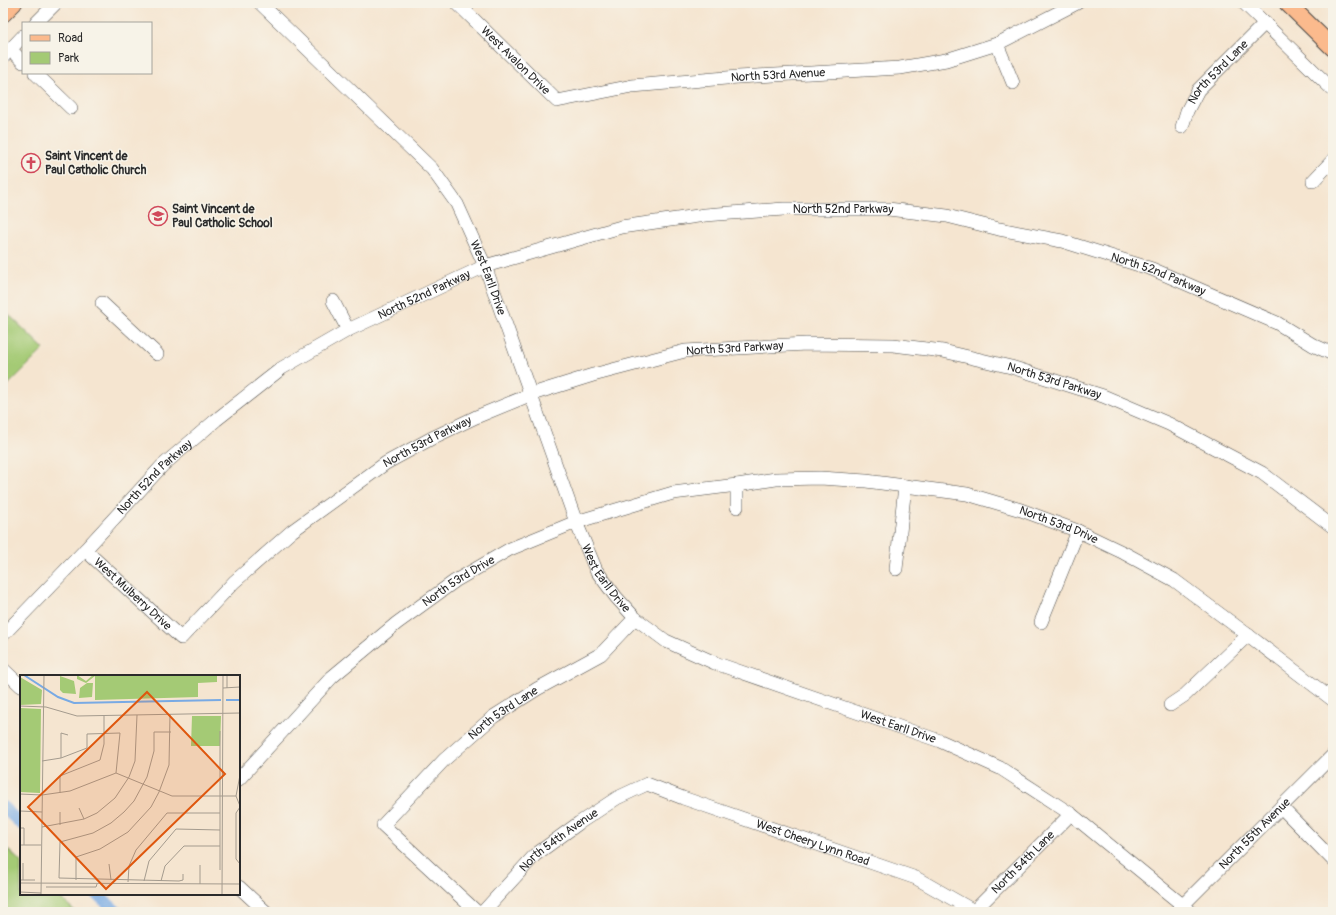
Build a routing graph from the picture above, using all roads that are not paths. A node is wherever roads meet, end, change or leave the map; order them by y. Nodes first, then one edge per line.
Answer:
1 (14, 3) edge
2 (56, 3) edge
3 (260, 3) edge
4 (457, 3) edge
5 (1078, 3) edge
6 (1244, 3) edge
7 (1287, 3) edge
8 (3, 14) edge
9 (37, 22) edge
10 (1264, 23) junction
11 (22, 37) edge
12 (997, 44) junction
13 (1333, 48) edge
14 (7, 53) edge
15 (22, 61) edge
16 (36, 74) edge
17 (1013, 83) dead end
18 (1333, 90) edge
19 (557, 101) joint
20 (71, 108) dead end
21 (1182, 127) dead end
22 (1333, 160) edge
23 (1313, 181) dead end
24 (485, 266) junction
25 (333, 301) dead end
26 (102, 303) dead end
27 (348, 330) junction
28 (157, 354) dead end
29 (1333, 354) edge
30 (532, 394) junction
31 (737, 485) junction
32 (905, 486) junction
33 (737, 508) dead end
34 (576, 522) junction
35 (1333, 527) edge
36 (1078, 531) junction
37 (85, 550) junction
38 (896, 569) dead end
39 (636, 618) junction
40 (1041, 622) dead end
41 (1248, 634) junction
42 (3, 635) edge
43 (181, 638) joint
44 (3, 669) edge
45 (20, 685) edge
46 (1333, 700) edge
47 (1170, 705) dead end
48 (1333, 755) edge
49 (240, 778) edge
50 (647, 784) joint
51 (1281, 807) junction
52 (1071, 814) junction
53 (1333, 860) edge
54 (240, 888) edge
55 (974, 910) joint
56 (1183, 910) edge
57 (266, 912) edge
58 (477, 912) edge
59 (483, 912) edge

1 - 8 main road
2 - 9 street
3 - 24 street, West Earll Drive
4 - 19 street, West Avalon Drive
5 - 12 street, North 53rd Avenue
6 - 10 street
7 - 13 main road
10 - 18 street
10 - 21 street, North 53rd Lane
11 - 14 street
12 - 17 street
12 - 19 street, North 53rd Avenue
14 - 15 street
16 - 20 street
22 - 23 street
24 - 27 street, North 52nd Parkway
24 - 29 street, North 52nd Parkway
24 - 30 street, West Earll Drive
25 - 27 street
26 - 28 street
27 - 37 street, North 52nd Parkway
30 - 34 street, West Earll Drive
30 - 35 street, North 53rd Parkway
30 - 43 street, North 53rd Parkway
31 - 32 street, North 53rd Drive
31 - 33 street
31 - 34 street, North 53rd Drive
32 - 36 street, North 53rd Drive
32 - 38 street
34 - 39 street, West Earll Drive
34 - 49 street, North 53rd Drive
36 - 40 street
36 - 41 street, North 53rd Drive
37 - 42 street, North 52nd Parkway
37 - 43 street, West Mulberry Drive
39 - 52 street, West Earll Drive
39 - 58 street, North 53rd Lane
41 - 46 street, North 53rd Drive
41 - 47 street
44 - 45 street
48 - 51 street, North 55th Avenue
50 - 55 street, West Cheery Lynn Road
50 - 59 street, North 54th Avenue
51 - 53 street
51 - 56 street, North 55th Avenue
52 - 55 street, North 54th Lane
52 - 56 street, West Earll Drive
54 - 57 street

